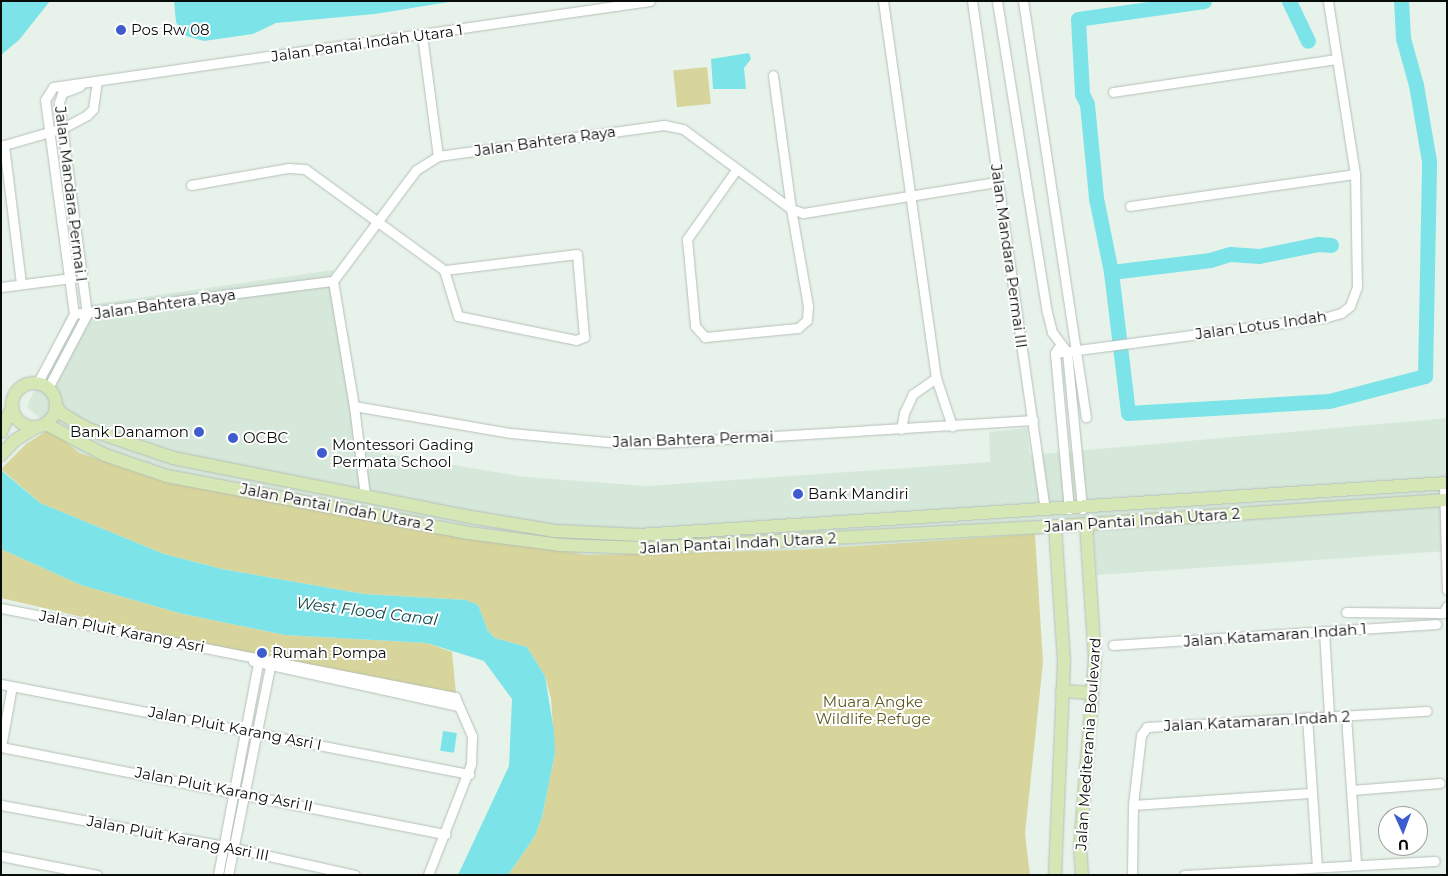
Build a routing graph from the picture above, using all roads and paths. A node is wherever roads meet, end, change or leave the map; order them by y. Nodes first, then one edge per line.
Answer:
1 (650, 1) edge
2 (883, 1) edge
3 (972, 1) edge
4 (997, 1) edge
5 (1023, 1) edge
6 (1328, 1) edge
7 (422, 35) junction
8 (1336, 59) junction
9 (774, 75) dead end
10 (97, 82) junction
11 (84, 84) junction
12 (1113, 92) dead end
13 (63, 128) junction
14 (49, 130) junction
15 (2, 146) edge
16 (438, 156) junction
17 (736, 170) junction
18 (1355, 174) junction
19 (997, 182) junction
20 (192, 185) dead end
21 (908, 196) junction
22 (1130, 206) dead end
23 (791, 210) junction
24 (376, 220) junction
25 (444, 270) junction
26 (71, 278) junction
27 (333, 281) junction
28 (21, 284) junction
29 (1, 287) edge
30 (74, 314) junction
31 (87, 314) junction
32 (1064, 351) junction
33 (53, 354) junction
34 (63, 360) junction
35 (936, 378) junction
36 (42, 386) junction
37 (354, 406) junction
38 (12, 407) junction
39 (57, 408) junction
40 (1086, 417) dead end
41 (1033, 420) junction
42 (43, 425) junction
43 (952, 426) junction
44 (901, 429) junction
45 (1, 432) edge
46 (1, 456) edge
47 (1445, 483) edge
48 (365, 495) junction
49 (1446, 500) edge
50 (1076, 509) junction
51 (1045, 510) junction
52 (1120, 521) junction
53 (1086, 524) junction
54 (1055, 526) junction
55 (1447, 590) edge
56 (1447, 606) edge
57 (1, 608) edge
58 (1346, 612) dead end
59 (1436, 624) dead end
60 (1324, 631) junction
61 (1113, 645) dead end
62 (258, 660) junction
63 (271, 663) junction
64 (1, 684) edge
65 (12, 686) junction
66 (1062, 691) junction
67 (1092, 693) junction
68 (1427, 711) dead end
69 (1329, 716) junction
70 (1346, 716) junction
71 (1307, 717) junction
72 (244, 729) junction
73 (256, 732) junction
74 (1, 747) edge
75 (469, 774) junction
76 (1440, 783) dead end
77 (232, 790) junction
78 (1352, 790) junction
79 (243, 792) junction
80 (1310, 793) junction
81 (1, 805) edge
82 (1133, 805) junction
83 (446, 834) junction
84 (224, 846) junction
85 (234, 848) junction
86 (1, 856) edge
87 (1435, 861) dead end
88 (1356, 864) junction
89 (1317, 867) junction
90 (1335, 870) edge
91 (97, 875) edge
92 (218, 875) edge
93 (228, 875) edge
94 (355, 875) edge
95 (428, 875) edge
96 (1055, 875) edge
97 (1082, 875) edge
98 (1132, 875) edge
99 (1184, 875) edge

1 - 7 street, Jalan Pantai Indah Utara 1
2 - 21 street
3 - 19 street, Jalan Mandara Permai III
4 - 32 street
5 - 32 street
6 - 8 street, Jalan Lotus Indah
7 - 10 street, Jalan Pantai Indah Utara 1
7 - 16 street
8 - 12 street
8 - 18 street, Jalan Lotus Indah
9 - 23 street
10 - 11 street, Jalan Pantai Indah Utara 1
10 - 13 street
11 - 13 street, Jalan Mandara Permai I
11 - 14 street, Jalan Mandara Permai I
13 - 14 street
13 - 31 street, Jalan Mandara Permai I
14 - 15 street
14 - 26 street, Jalan Mandara Permai I
15 - 28 street
16 - 17 street, Jalan Bahtera Raya
16 - 24 street, Jalan Bahtera Raya
17 - 23 street, Jalan Bahtera Raya
17 - 23 street
18 - 22 street
18 - 32 street, Jalan Lotus Indah
19 - 21 street
19 - 41 street, Jalan Mandara Permai III
20 - 24 street
21 - 23 street
21 - 35 street
24 - 25 street
24 - 27 street, Jalan Bahtera Raya
25 - 25 street
26 - 28 street
26 - 30 street, Jalan Mandara Permai I
27 - 31 street, Jalan Bahtera Raya
27 - 37 street
28 - 29 street
30 - 31 street
30 - 33 street
31 - 34 street
32 - 40 street
32 - 50 street
33 - 34 street
33 - 36 street
34 - 36 street
35 - 43 street
35 - 44 street
36 - 38 street
36 - 39 street
37 - 44 street, Jalan Bahtera Permai
37 - 48 street
38 - 42 street
38 - 45 street
39 - 42 street
39 - 48 street, Jalan Pantai Indah Utara 2
41 - 43 street, Jalan Bahtera Permai
41 - 51 street, Jalan Mandara Permai III
42 - 46 street
42 - 54 street, Jalan Pantai Indah Utara 2
43 - 44 street, Jalan Bahtera Permai
47 - 49 street
47 - 50 street, Jalan Pantai Indah Utara 2
48 - 51 street, Jalan Pantai Indah Utara 2
49 - 52 street, Jalan Pantai Indah Utara 2
49 - 55 street
50 - 51 street, Jalan Pantai Indah Utara 2
50 - 52 street
52 - 53 street, Jalan Pantai Indah Utara 2
53 - 54 street, Jalan Pantai Indah Utara 2
53 - 67 street, Jalan Mediterania Boulevard
54 - 66 street, Jalan Mediterania Boulevard
56 - 58 street, Jalan Katamaran Indah 1
57 - 62 street, Jalan Pluit Karang Asri
59 - 60 street, Jalan Katamaran Indah 1
60 - 61 street, Jalan Katamaran Indah 1
60 - 69 street
62 - 63 street, Jalan Pluit Karang Asri
62 - 72 street
63 - 73 street
63 - 75 street, Jalan Pluit Karang Asri
64 - 65 street, Jalan Pluit Karang Asri I
65 - 72 street, Jalan Pluit Karang Asri I
65 - 74 street
66 - 67 street
66 - 96 street, Jalan Mediterania Boulevard
67 - 97 street, Jalan Mediterania Boulevard
68 - 70 street, Jalan Katamaran Indah 2
69 - 70 street, Jalan Katamaran Indah 2
69 - 71 street, Jalan Katamaran Indah 2
70 - 78 street
71 - 80 street
71 - 82 street, Jalan Katamaran Indah 2
72 - 73 street, Jalan Pluit Karang Asri I
72 - 77 street
73 - 75 street, Jalan Pluit Karang Asri I
73 - 79 street
74 - 77 street, Jalan Pluit Karang Asri II
75 - 83 street
76 - 78 street
77 - 79 street, Jalan Pluit Karang Asri II
77 - 84 street
78 - 88 street
79 - 83 street, Jalan Pluit Karang Asri II
79 - 85 street
80 - 82 street
80 - 89 street
81 - 84 street, Jalan Pluit Karang Asri III
82 - 98 street, Jalan Katamaran Indah 2
83 - 95 street
84 - 85 street, Jalan Pluit Karang Asri III
84 - 92 street
85 - 93 street
85 - 94 street, Jalan Pluit Karang Asri III
86 - 91 street
87 - 88 street
88 - 90 street
89 - 90 street
89 - 99 street

